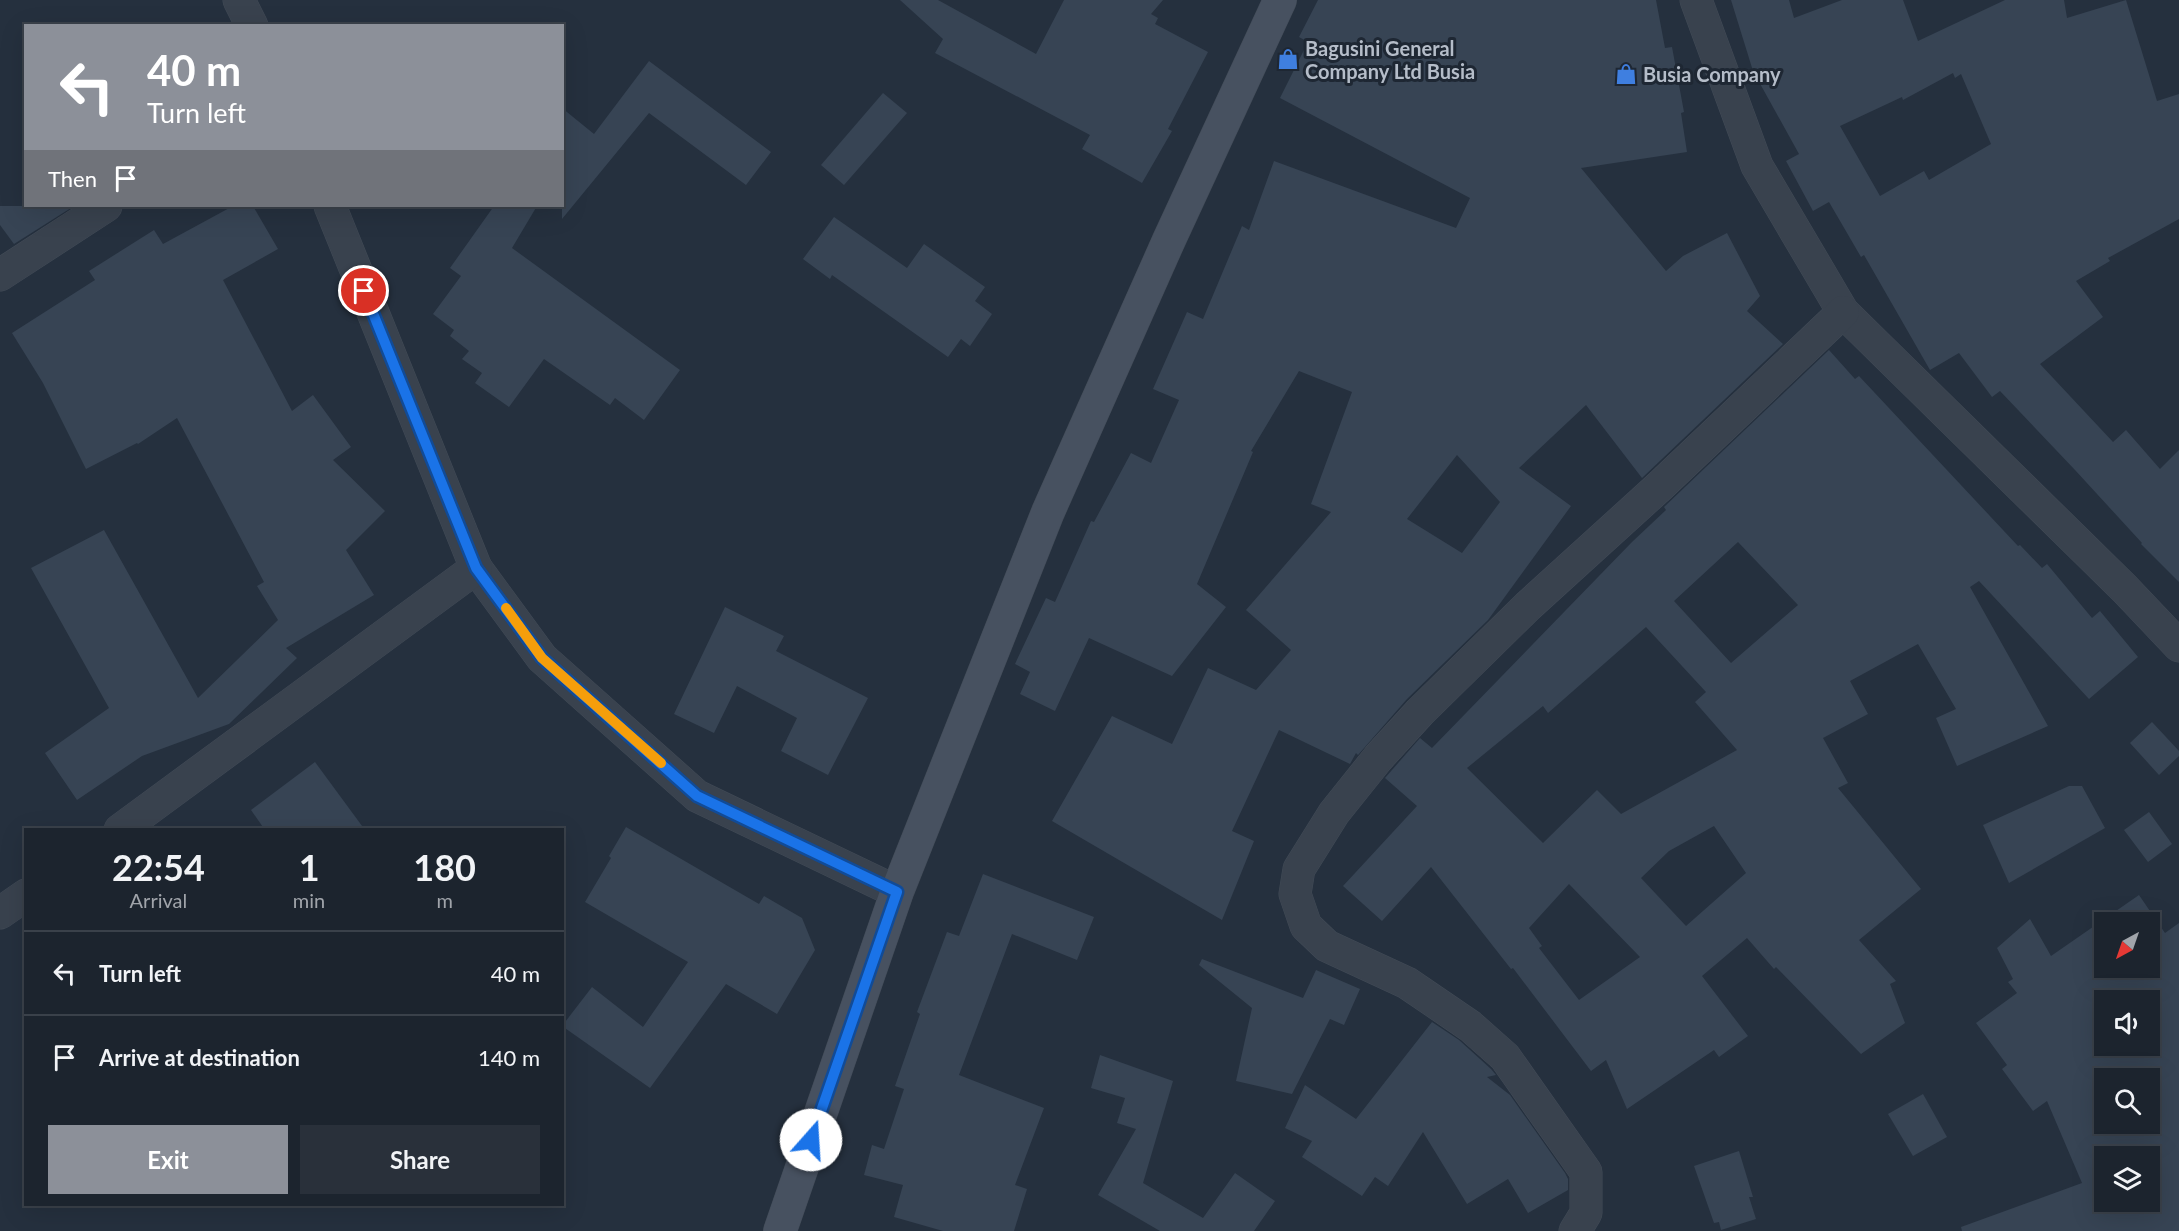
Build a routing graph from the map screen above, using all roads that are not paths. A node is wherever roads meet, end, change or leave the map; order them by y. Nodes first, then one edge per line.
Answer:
1 (239, 0) edge
2 (1280, 0) edge
3 (1696, 0) edge
4 (251, 24) edge
5 (104, 207) edge
6 (330, 207) edge
7 (0, 275) edge
8 (1843, 312) junction
9 (476, 568) junction
10 (2179, 646) edge
11 (123, 828) edge
12 (897, 892) junction
13 (24, 896) edge
14 (0, 913) edge
15 (780, 1231) edge
16 (1575, 1231) edge

1 - 4 street
2 - 12 main road
3 - 8 street
5 - 7 street
6 - 9 street
8 - 10 street
8 - 16 street
9 - 11 street
9 - 12 street
12 - 15 main road
13 - 14 street

